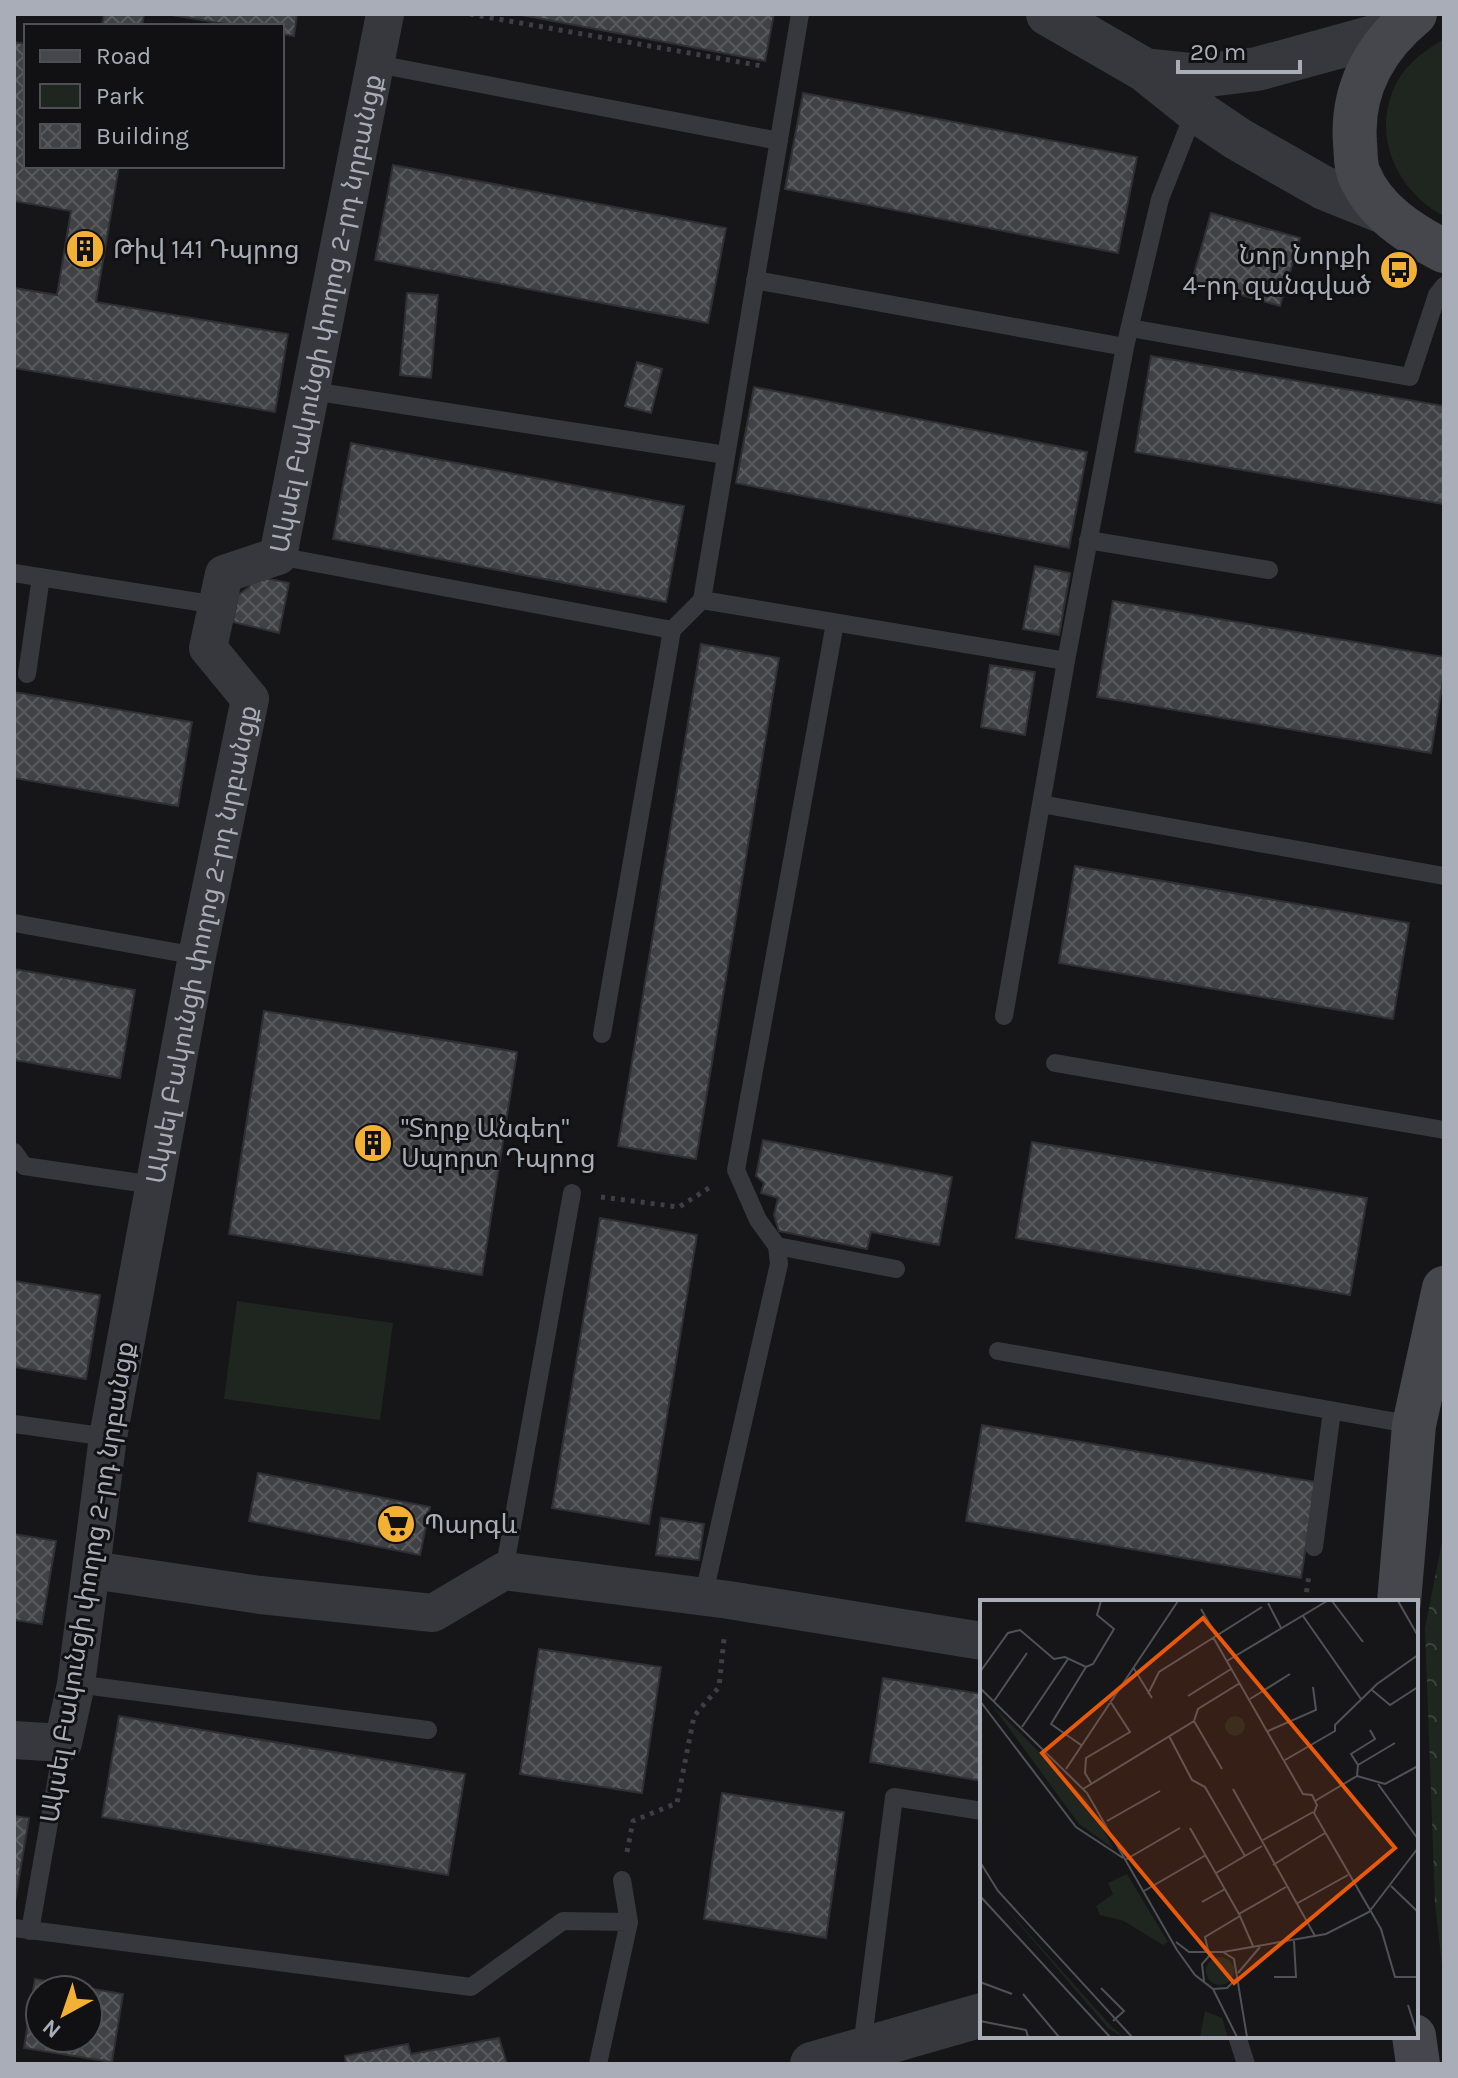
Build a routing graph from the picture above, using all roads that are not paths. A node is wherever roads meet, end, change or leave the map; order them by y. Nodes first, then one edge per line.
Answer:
1 (385, 14) edge
2 (800, 14) edge
3 (1048, 14) edge
4 (1404, 23) edge
5 (377, 64) junction
6 (1145, 70) junction
7 (1195, 110) junction
8 (779, 141) junction
9 (1384, 212) junction
10 (1444, 251) edge
11 (755, 280) junction
12 (1444, 286) edge
13 (1130, 328) junction
14 (1125, 347) junction
15 (312, 391) junction
16 (726, 455) junction
17 (1088, 540) junction
18 (278, 556) junction
19 (1269, 570) dead end
20 (14, 573) edge
21 (41, 577) junction
22 (702, 600) junction
23 (217, 605) junction
24 (835, 623) junction
25 (672, 630) junction
26 (1066, 661) junction
27 (27, 674) dead end
28 (1041, 804) junction
29 (1444, 876) edge
30 (14, 923) edge
31 (197, 956) junction
32 (1004, 1016) dead end
33 (602, 1034) dead end
34 (1055, 1063) dead end
35 (1444, 1130) edge
36 (17, 1164) edge
37 (154, 1185) junction
38 (572, 1193) road end
39 (777, 1246) junction
40 (896, 1269) dead end
41 (1444, 1288) edge
42 (998, 1351) dead end
43 (1332, 1411) junction
44 (14, 1424) edge
45 (1414, 1425) junction
46 (108, 1437) junction
47 (1314, 1547) dead end
48 (92, 1570) junction
49 (504, 1571) junction
50 (716, 1599) junction
51 (1399, 1600) edge
52 (980, 1641) edge
53 (76, 1684) junction
54 (428, 1730) dead end
55 (14, 1740) edge
56 (63, 1743) junction
57 (980, 1811) edge
58 (622, 1880) road end
59 (629, 1922) junction
60 (22, 1930) edge
61 (980, 2016) edge
62 (1238, 2038) edge
63 (1414, 2038) edge
64 (861, 2050) junction
65 (598, 2064) edge
66 (812, 2064) edge
67 (1246, 2064) edge
68 (1418, 2064) edge

1 - 5 street, Ակսել Բակունցի փողոց 2-րդ նրբանցք
2 - 8 lane
3 - 6 street
4 - 6 street
4 - 9 main road
5 - 8 lane
5 - 15 street, Ակսել Բակունցի փողոց 2-րդ նրբանցք
6 - 7 street
7 - 9 street
7 - 13 lane
8 - 11 lane
9 - 10 main road
11 - 14 lane
11 - 16 lane
12 - 13 lane
13 - 14 lane
14 - 17 lane
15 - 16 lane
15 - 18 street, Ակսել Բակունցի փողոց 2-րդ նրբանցք
16 - 22 lane
17 - 19 lane
17 - 26 lane
18 - 23 street, Ակսել Բակունցի փողոց 2-րդ նրբանցք
18 - 25 lane
20 - 21 lane
21 - 23 lane
21 - 27 lane
22 - 24 lane
22 - 25 lane
23 - 31 street, Ակսել Բակունցի փողոց 2-րդ նրբանցք
24 - 26 lane
24 - 39 lane
25 - 33 lane
26 - 28 lane
28 - 29 lane
28 - 32 lane
30 - 31 lane
31 - 37 street, Ակսել Բակունցի փողոց 2-րդ նրբանցք
34 - 35 lane
36 - 37 lane
37 - 46 street, Ակսել Բակունցի փողոց 2-րդ նրբանցք
38 - 49 lane
39 - 40 lane
39 - 50 lane
41 - 45 main road
42 - 43 lane
43 - 45 lane
43 - 47 lane
44 - 46 lane
45 - 51 main road
46 - 48 street, Ակսել Բակունցի փողոց 2-րդ նրբանցք
48 - 49 street
48 - 53 street, Ակսել Բակունցի փողոց 2-րդ նրբանցք
49 - 50 street
50 - 52 street
53 - 54 lane
53 - 56 street, Ակսել Բակունցի փողոց 2-րդ նրբանցք
55 - 56 street
56 - 60 lane, Ակսել Բակունցի փողոց 2-րդ նրբանցք
57 - 64 lane
58 - 59 lane
59 - 60 lane
59 - 65 lane
61 - 64 street
62 - 67 lane
63 - 68 main road
64 - 66 street

